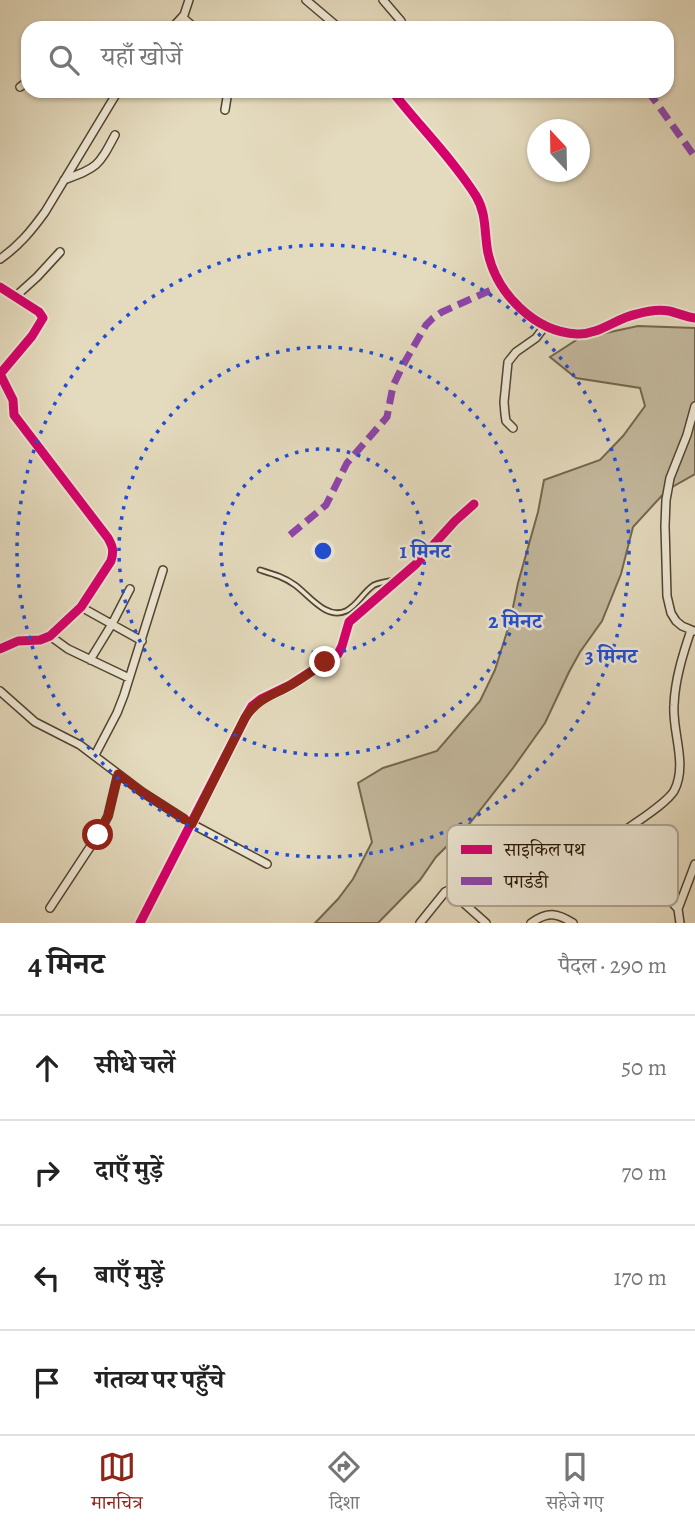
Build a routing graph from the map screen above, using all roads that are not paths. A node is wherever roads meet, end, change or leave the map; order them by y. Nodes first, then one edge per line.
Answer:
1 (189, 0) edge
2 (306, 0) edge
3 (383, 0) edge
4 (182, 17) junction
5 (178, 21) edge
6 (187, 21) edge
7 (331, 21) edge
8 (401, 21) dead end
9 (114, 98) edge
10 (227, 98) edge
11 (398, 98) edge
12 (225, 110) dead end
13 (115, 135) dead end
14 (64, 180) junction
15 (60, 252) dead end
16 (0, 259) edge
17 (0, 287) edge
18 (16, 296) junction
19 (695, 318) edge
20 (545, 326) junction
21 (695, 406) edge
22 (513, 428) dead end
23 (474, 504) dead end
24 (163, 570) dead end
25 (260, 570) dead end
26 (398, 579) junction
27 (130, 589) dead end
28 (81, 607) junction
29 (112, 624) junction
30 (693, 630) edge
31 (50, 636) junction
32 (142, 641) junction
33 (0, 649) edge
34 (90, 660) junction
35 (129, 678) junction
36 (0, 691) edge
37 (95, 755) junction
38 (118, 774) junction
39 (192, 824) junction
40 (632, 825) edge
41 (267, 864) dead end
42 (695, 864) edge
43 (447, 890) edge
44 (467, 906) edge
45 (675, 906) edge
46 (50, 908) dead end
47 (678, 909) junction
48 (140, 923) edge
49 (420, 923) edge
50 (486, 923) edge
51 (531, 923) edge
52 (573, 923) edge
53 (680, 923) edge

1 - 4 street
2 - 7 street
3 - 8 street
4 - 5 street
4 - 6 street
9 - 14 street
10 - 12 street
11 - 20 street
13 - 14 street
14 - 16 street
15 - 18 street
17 - 18 street
18 - 28 street
19 - 20 street
20 - 22 street
21 - 30 street
23 - 26 street
24 - 32 street
25 - 26 lane
26 - 39 street
27 - 29 street
28 - 29 street
28 - 31 street
29 - 32 street
29 - 34 street
30 - 40 street
31 - 33 street
31 - 34 street
32 - 35 street
34 - 35 street
35 - 37 street
36 - 37 street
37 - 38 street
38 - 39 street
38 - 46 street
39 - 41 street
39 - 48 street
42 - 47 street
43 - 49 street
44 - 50 street
45 - 47 street
47 - 53 street
51 - 52 street

